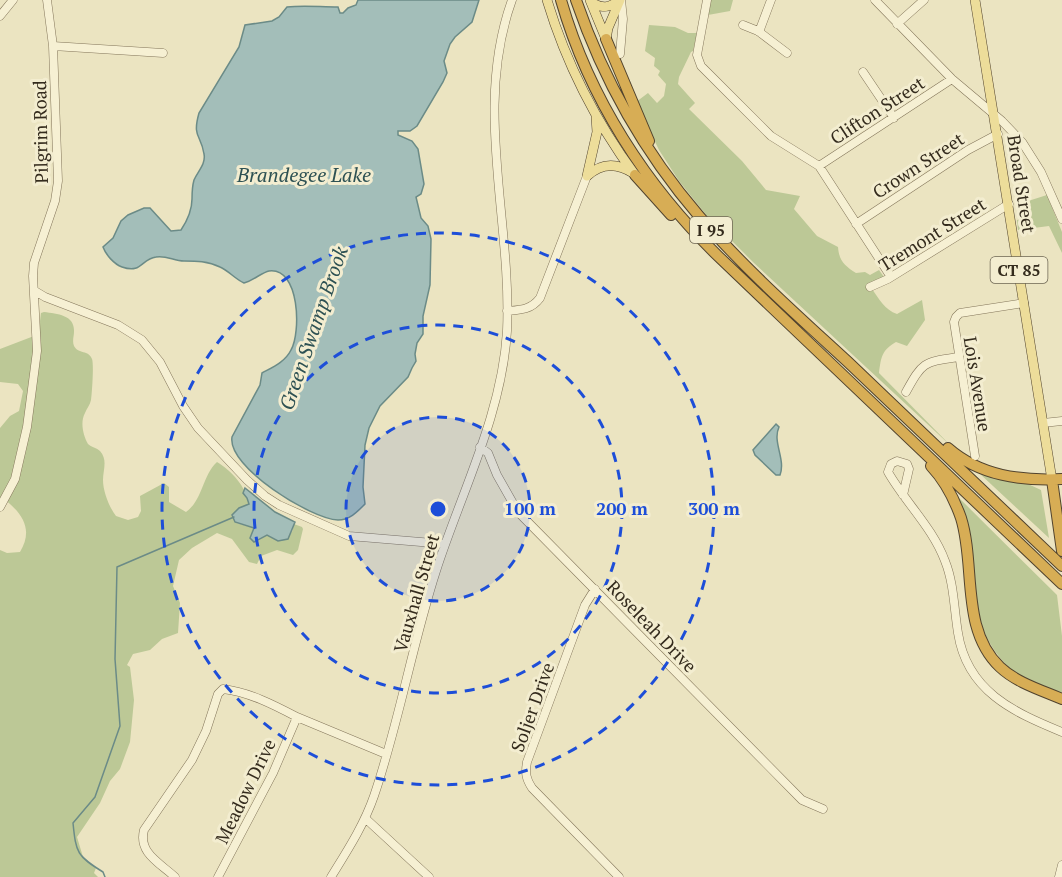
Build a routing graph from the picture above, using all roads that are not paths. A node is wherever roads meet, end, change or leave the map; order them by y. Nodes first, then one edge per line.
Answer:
1 (13, 0) edge
2 (47, 0) edge
3 (512, 0) edge
4 (547, 0) edge
5 (561, 0) edge
6 (576, 0) edge
7 (620, 0) edge
8 (706, 0) edge
9 (771, 0) edge
10 (875, 0) edge
11 (924, 0) edge
12 (975, 0) edge
13 (590, 1) edge
14 (0, 16) edge
15 (897, 24) junction
16 (743, 25) dead end
17 (759, 32) junction
18 (606, 39) junction
19 (53, 46) junction
20 (163, 53) dead end
21 (787, 53) dead end
22 (620, 54) dead end
23 (863, 72) dead end
24 (952, 80) junction
25 (595, 114) junction
26 (995, 116) junction
27 (894, 118) junction
28 (998, 134) junction
29 (660, 166) junction
30 (819, 166) junction
31 (635, 175) junction
32 (587, 176) junction
33 (1009, 204) junction
34 (1062, 219) edge
35 (856, 224) junction
36 (698, 235) junction
37 (891, 277) junction
38 (870, 287) dead end
39 (34, 291) junction
40 (1024, 303) junction
41 (507, 311) junction
42 (958, 357) junction
43 (906, 392) dead end
44 (904, 416) junction
45 (1062, 421) edge
46 (1043, 423) junction
47 (903, 431) junction
48 (480, 447) junction
49 (975, 456) dead end
50 (1057, 479) edge
51 (903, 495) dead end
52 (0, 507) edge
53 (445, 544) junction
54 (1062, 552) edge
55 (1062, 566) edge
56 (1062, 584) edge
57 (595, 589) junction
58 (1062, 699) edge
59 (297, 717) junction
60 (1062, 732) edge
61 (386, 754) junction
62 (823, 809) dead end
63 (365, 818) junction
64 (1062, 865) edge
65 (175, 877) edge
66 (218, 877) edge
67 (331, 877) edge
68 (429, 877) edge
69 (619, 877) edge
70 (1059, 877) edge

1 - 14 street
2 - 19 street, Pilgrim Road
3 - 41 street, Vauxhall Street
4 - 25 main road
5 - 36 highway, I 95
6 - 29 highway, I 95
7 - 13 main road
7 - 18 main road
7 - 22 street
8 - 30 street
9 - 17 street
10 - 15 street
11 - 15 street
12 - 26 main road, Broad Street / CT 85
13 - 18 main road
15 - 24 street
16 - 17 street
17 - 21 street
18 - 29 highway
19 - 20 street
19 - 39 street, Pilgrim Road
23 - 27 street
24 - 26 street
24 - 27 street, Clifton Street
25 - 31 main road
25 - 32 main road
26 - 28 main road, Broad Street / CT 85
26 - 34 street
27 - 30 street, Clifton Street
28 - 33 main road, Broad Street / CT 85
28 - 35 street, Crown Street
29 - 44 highway, I 95
30 - 35 street
31 - 32 main road
31 - 36 highway
32 - 41 street
33 - 37 street, Tremont Street
33 - 40 main road, Broad Street / CT 85
35 - 37 street
36 - 47 highway, I 95
37 - 38 street, Tremont Street
39 - 52 street, Pilgrim Road
39 - 53 street
40 - 42 street, Lois Avenue
40 - 46 main road, Broad Street / CT 85
41 - 48 street, Vauxhall Street
42 - 43 street
42 - 49 street, Lois Avenue
44 - 50 highway
44 - 55 highway, I 95
45 - 46 street
46 - 50 main road, Broad Street / CT 85
47 - 56 highway, I 95
47 - 58 highway
48 - 53 street, Vauxhall Street
48 - 57 street, Roseleah Drive
50 - 54 highway, Broad Street / CT 85
51 - 60 street
53 - 61 street, Vauxhall Street
57 - 62 street, Roseleah Drive
57 - 69 street, Soljer Drive
59 - 61 street
59 - 65 street
59 - 66 street, Meadow Drive
61 - 63 street, Vauxhall Street
63 - 67 street, Vauxhall Street
63 - 68 street
64 - 70 street

